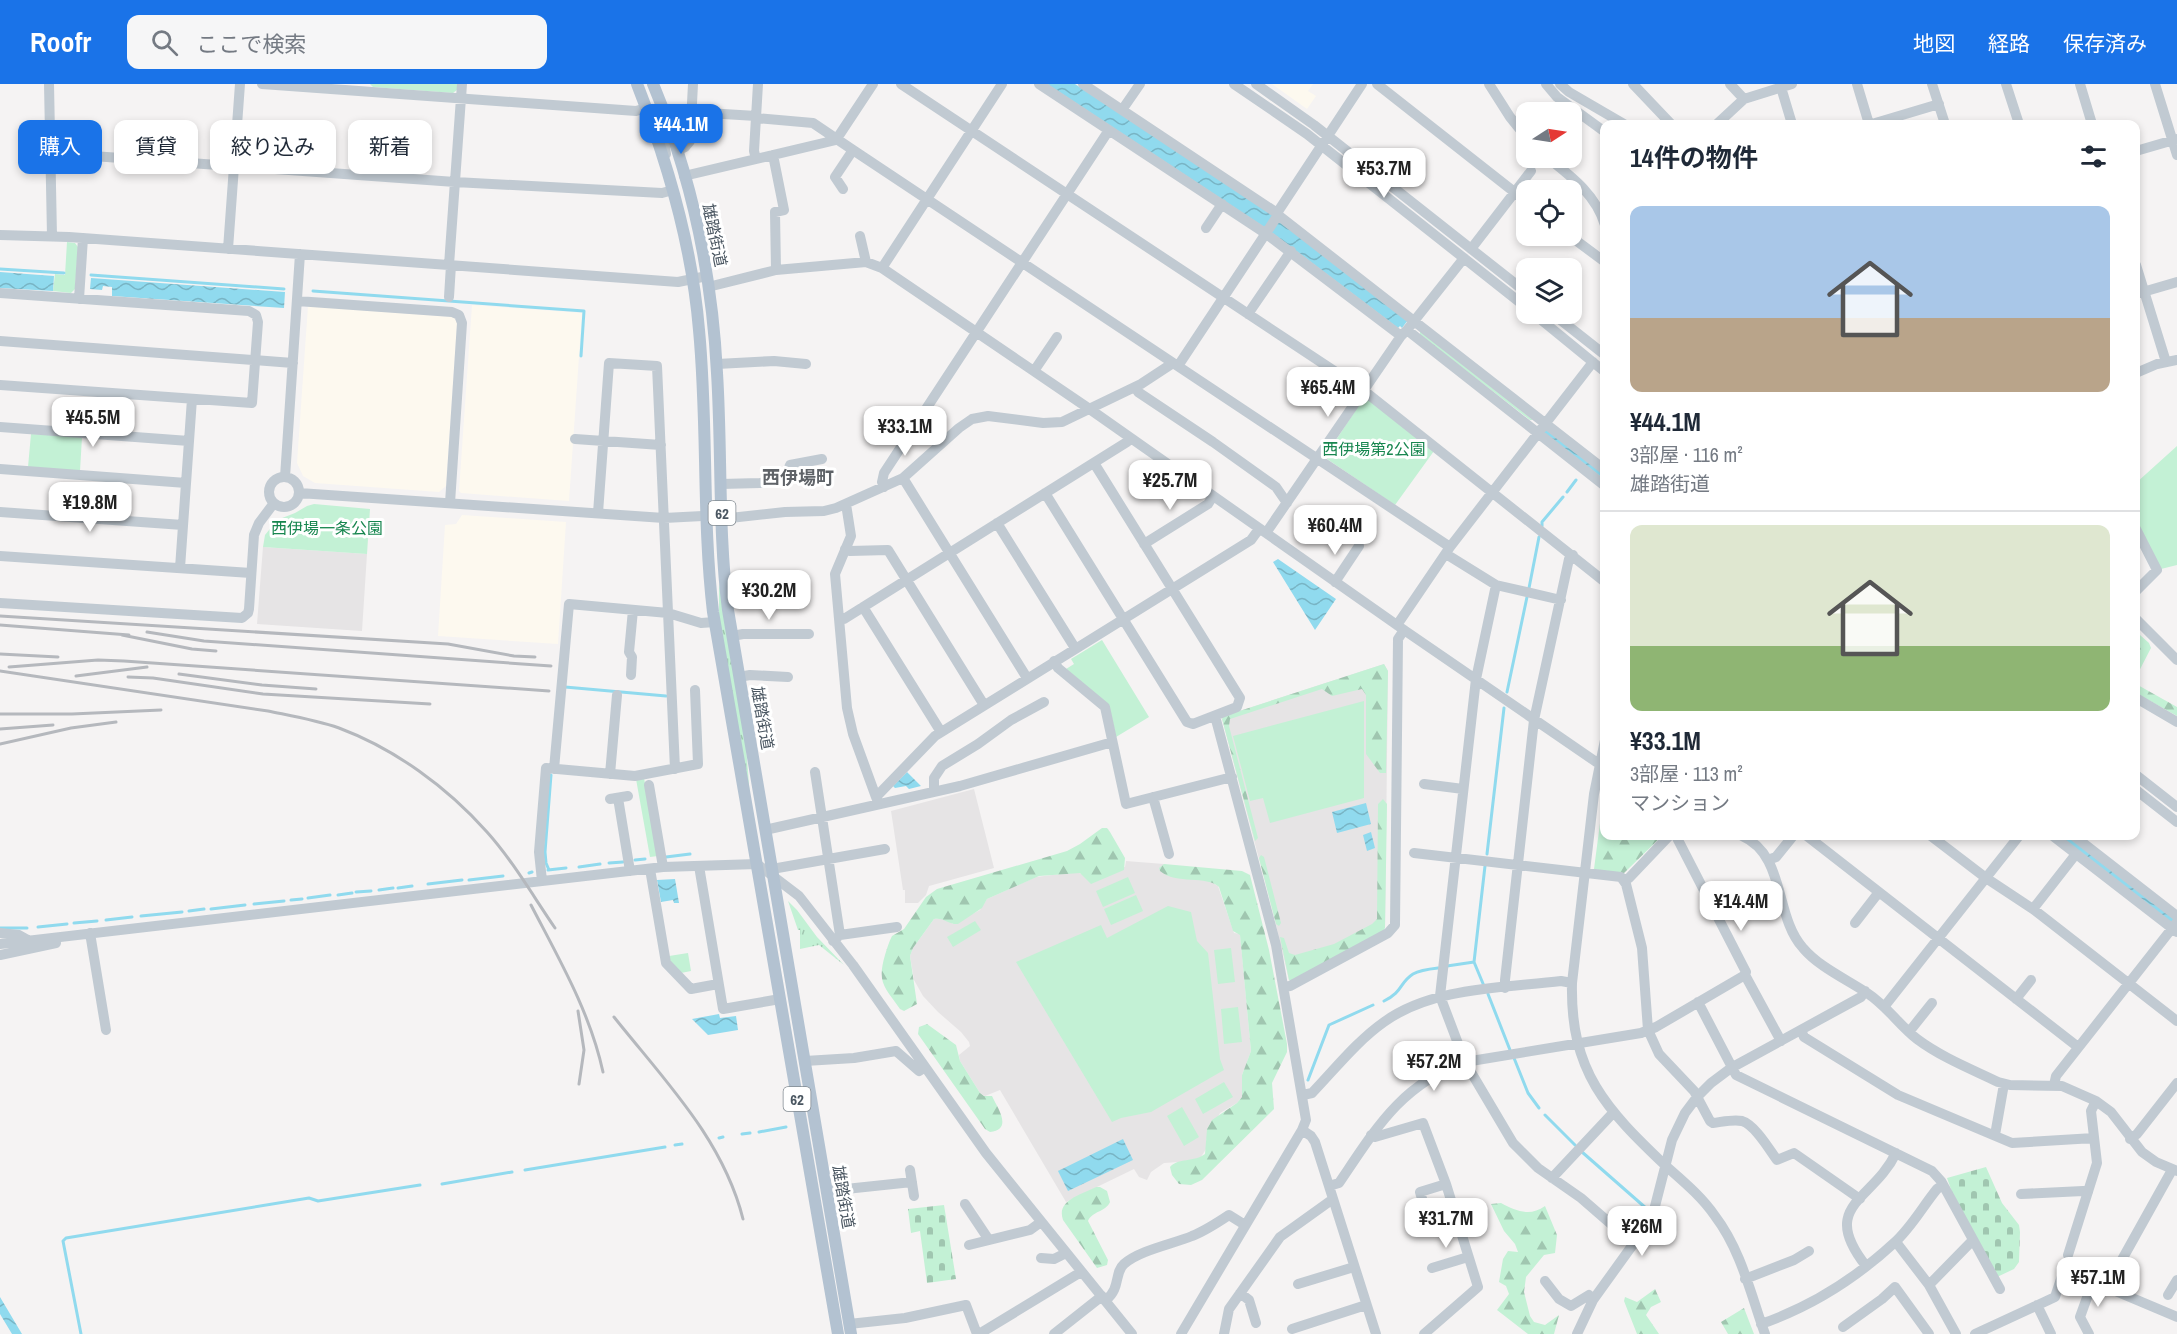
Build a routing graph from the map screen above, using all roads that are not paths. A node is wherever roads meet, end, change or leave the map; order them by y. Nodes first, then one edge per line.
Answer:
1 (49, 84) edge
2 (240, 84) edge
3 (262, 84) edge
4 (462, 84) edge
5 (637, 84) edge
6 (653, 84) edge
7 (693, 84) edge
8 (758, 84) edge
9 (873, 84) edge
10 (902, 84) edge
11 (1002, 84) edge
12 (1040, 84) edge
13 (1083, 84) edge
14 (1140, 84) edge
15 (1234, 84) edge
16 (1256, 84) edge
17 (1362, 84) edge
18 (1377, 84) edge
19 (1489, 84) edge
20 (1546, 84) edge
21 (1560, 84) edge
22 (1633, 84) edge
23 (1730, 84) edge
24 (1792, 84) edge
25 (1857, 84) edge
26 (1932, 84) edge
27 (2006, 84) edge
28 (2080, 84) edge
29 (2155, 84) edge
30 (1780, 86) edge
31 (366, 88) edge
32 (461, 99) junction
33 (1744, 99) junction
34 (1939, 104) junction
35 (646, 108) junction
36 (1122, 110) junction
37 (691, 112) junction
38 (756, 117) junction
39 (50, 120) edge
40 (237, 120) edge
41 (1617, 120) edge
42 (1667, 120) edge
43 (1721, 120) edge
44 (1791, 120) edge
45 (1870, 120) edge
46 (1885, 120) edge
47 (1944, 120) edge
48 (2018, 120) edge
49 (2091, 120) edge
50 (668, 124) junction
51 (1516, 126) edge
52 (1600, 128) edge
53 (972, 130) junction
54 (1109, 130) junction
55 (2175, 139) edge
56 (836, 140) junction
57 (1324, 141) junction
58 (677, 150) junction
59 (852, 150) junction
60 (2140, 150) edge
61 (2177, 154) edge
62 (773, 155) junction
63 (102, 156) edge
64 (756, 159) junction
65 (210, 163) edge
66 (1559, 168) edge
67 (1531, 171) dead end
68 (336, 173) edge
69 (51, 174) edge
70 (233, 174) edge
71 (684, 176) junction
72 (455, 182) junction
73 (672, 185) junction
74 (843, 189) dead end
75 (1515, 192) junction
76 (1068, 194) junction
77 (927, 200) junction
78 (1222, 204) junction
79 (1600, 211) edge
80 (1278, 215) junction
81 (1206, 228) dead end
82 (1266, 232) junction
83 (0, 235) edge
84 (52, 236) junction
85 (860, 236) dead end
86 (83, 238) junction
87 (1582, 245) edge
88 (228, 249) junction
89 (1291, 251) junction
90 (1467, 253) junction
91 (300, 254) junction
92 (1600, 258) edge
93 (866, 262) junction
94 (1022, 263) junction
95 (450, 265) junction
96 (882, 268) junction
97 (776, 270) junction
98 (693, 279) junction
99 (707, 281) junction
100 (2177, 282) edge
101 (1516, 286) edge
102 (0, 293) edge
103 (2140, 293) edge
104 (449, 297) dead end
105 (1223, 297) junction
106 (1516, 298) edge
107 (79, 299) junction
108 (297, 300) junction
109 (1248, 314) junction
110 (1546, 324) edge
111 (1567, 324) edge
112 (1407, 329) junction
113 (977, 332) junction
114 (1057, 338) dead end
115 (0, 341) edge
116 (1600, 349) edge
117 (255, 360) junction
118 (2171, 361) edge
119 (1593, 362) junction
120 (293, 363) junction
121 (717, 364) junction
122 (806, 364) dead end
123 (1175, 364) junction
124 (1600, 368) edge
125 (1034, 371) junction
126 (2140, 372) edge
127 (0, 384) edge
128 (1136, 387) junction
129 (1363, 390) junction
130 (192, 399) junction
131 (1091, 410) junction
132 (1546, 423) junction
133 (0, 427) edge
134 (1538, 434) junction
135 (1130, 438) junction
136 (575, 439) dead end
137 (189, 441) junction
138 (603, 441) junction
139 (661, 445) junction
140 (822, 459) dead end
141 (1318, 459) junction
142 (1094, 463) junction
143 (1600, 466) edge
144 (0, 469) edge
145 (285, 477) junction
146 (903, 478) junction
147 (1600, 482) edge
148 (186, 483) junction
149 (721, 484) junction
150 (884, 487) junction
151 (1492, 491) junction
152 (299, 493) junction
153 (1045, 493) junction
154 (1213, 496) junction
155 (1287, 502) junction
156 (274, 503) junction
157 (450, 503) junction
158 (846, 504) junction
159 (0, 512) edge
160 (598, 513) junction
161 (722, 515) junction
162 (706, 516) junction
163 (664, 518) junction
164 (997, 523) junction
165 (183, 525) junction
166 (1262, 531) junction
167 (2140, 538) edge
168 (1144, 544) junction
169 (1359, 546) dead end
170 (845, 549) junction
171 (1448, 550) junction
172 (949, 553) junction
173 (1572, 555) junction
174 (0, 556) edge
175 (180, 568) junction
176 (252, 573) junction
177 (1600, 578) edge
178 (906, 580) junction
179 (1335, 582) junction
180 (1497, 585) junction
181 (2140, 587) edge
182 (1172, 589) junction
183 (1561, 600) junction
184 (0, 603) edge
185 (863, 607) junction
186 (633, 610) junction
187 (668, 613) junction
188 (839, 619) junction
189 (1123, 619) junction
190 (715, 622) junction
191 (2140, 623) edge
192 (1400, 627) junction
193 (809, 634) dead end
194 (732, 636) junction
195 (1075, 648) junction
196 (2177, 660) edge
197 (1054, 661) junction
198 (631, 675) dead end
199 (739, 677) junction
200 (788, 677) dead end
201 (1027, 678) junction
202 (1476, 680) junction
203 (695, 690) dead end
204 (617, 695) dead end
205 (2140, 700) edge
206 (1044, 702) dead end
207 (984, 705) junction
208 (1215, 716) junction
209 (1534, 720) junction
210 (2177, 722) edge
211 (941, 732) junction
212 (1109, 742) dead end
213 (1600, 765) edge
214 (554, 769) junction
215 (675, 769) junction
216 (815, 772) dead end
217 (1600, 773) edge
218 (610, 774) junction
219 (1232, 777) junction
220 (2140, 778) edge
221 (1424, 784) dead end
222 (1463, 789) junction
223 (934, 791) junction
224 (653, 792) dead end
225 (2140, 793) edge
226 (1153, 797) junction
227 (619, 798) dead end
228 (878, 800) junction
229 (2177, 807) edge
230 (822, 818) junction
231 (2177, 822) edge
232 (765, 830) junction
233 (1665, 840) edge
234 (1678, 840) edge
235 (1748, 840) edge
236 (1790, 840) edge
237 (1812, 840) edge
238 (1936, 840) edge
239 (2016, 840) edge
240 (2058, 840) edge
241 (2079, 840) edge
242 (885, 849) dead end
243 (1414, 853) dead end
244 (1169, 854) dead end
245 (2076, 854) junction
246 (1455, 858) junction
247 (829, 860) junction
248 (1768, 860) junction
249 (757, 864) junction
250 (1518, 865) junction
251 (699, 866) junction
252 (663, 867) junction
253 (650, 869) junction
254 (630, 871) junction
255 (772, 872) junction
256 (1585, 873) junction
257 (1986, 878) junction
258 (1625, 880) junction
259 (542, 881) junction
260 (1879, 892) junction
261 (2033, 909) junction
262 (1855, 923) dead end
263 (2175, 925) edge
264 (897, 927) dead end
265 (0, 933) edge
266 (86, 934) junction
267 (837, 938) junction
268 (1939, 938) junction
269 (29, 940) junction
270 (0, 944) edge
271 (0, 954) edge
272 (1745, 975) junction
273 (2031, 980) dead end
274 (1572, 983) junction
275 (718, 984) junction
276 (2128, 984) junction
277 (1284, 987) junction
278 (1505, 988) junction
279 (1865, 991) junction
280 (1440, 996) junction
281 (780, 999) junction
282 (2016, 999) junction
283 (1698, 1002) junction
284 (1932, 1003) dead end
285 (1884, 1007) junction
286 (2177, 1022) edge
287 (898, 1029) junction
288 (106, 1030) dead end
289 (1648, 1030) junction
290 (1801, 1030) junction
291 (1909, 1032) junction
292 (1781, 1041) junction
293 (1578, 1044) junction
294 (2078, 1047) junction
295 (896, 1050) junction
296 (804, 1061) junction
297 (1465, 1062) junction
298 (925, 1067) junction
299 (1731, 1068) junction
300 (2177, 1083) edge
301 (2004, 1084) junction
302 (2054, 1085) junction
303 (1303, 1095) junction
304 (1696, 1097) junction
305 (2096, 1101) junction
306 (1613, 1113) junction
307 (1302, 1130) junction
308 (1371, 1135) junction
309 (1995, 1135) junction
310 (2094, 1138) junction
311 (2130, 1139) junction
312 (1896, 1153) junction
313 (1666, 1165) junction
314 (910, 1170) dead end
315 (2175, 1171) edge
316 (1552, 1178) junction
317 (912, 1182) junction
318 (1446, 1184) junction
319 (1943, 1185) junction
320 (1329, 1186) junction
321 (827, 1191) junction
322 (2088, 1192) junction
323 (2021, 1194) dead end
324 (914, 1196) dead end
325 (1333, 1199) junction
326 (1860, 1199) junction
327 (965, 1204) dead end
328 (1428, 1219) dead end
329 (1041, 1222) junction
330 (1245, 1225) junction
331 (989, 1240) junction
332 (1973, 1240) junction
333 (1896, 1242) junction
334 (1634, 1244) junction
335 (975, 1247) dead end
336 (1809, 1251) dead end
337 (1066, 1253) junction
338 (2068, 1255) dead end
339 (1468, 1257) junction
340 (1041, 1258) dead end
341 (1866, 1266) junction
342 (1354, 1267) junction
343 (1432, 1268) dead end
344 (1082, 1272) junction
345 (2114, 1274) dead end
346 (1746, 1279) junction
347 (2177, 1280) edge
348 (1545, 1281) dead end
349 (2093, 1281) junction
350 (1298, 1284) dead end
351 (1929, 1285) junction
352 (2000, 1289) dead end
353 (1240, 1293) junction
354 (2168, 1295) dead end
355 (1104, 1298) junction
356 (1593, 1299) junction
357 (1365, 1305) junction
358 (2037, 1305) junction
359 (2177, 1317) edge
360 (1256, 1323) dead end
361 (1843, 1327) dead end
362 (850, 1329) edge
363 (1292, 1329) dead end
364 (1763, 1329) edge
365 (838, 1334) edge
366 (978, 1334) edge
367 (1054, 1334) edge
368 (1132, 1334) edge
369 (1181, 1334) edge
370 (1224, 1334) edge
371 (1376, 1334) edge
372 (1424, 1334) edge
373 (1577, 1334) edge
374 (1929, 1334) edge
375 (1956, 1334) edge
376 (1975, 1334) edge
377 (2050, 1334) edge
378 (2089, 1334) edge

1 - 39 street
2 - 40 street
3 - 31 street
4 - 32 street
5 - 35 main road, 62
6 - 50 main road, 62
7 - 37 street
8 - 38 street
9 - 56 street
10 - 53 street
11 - 53 street
12 - 54 street
13 - 36 street
14 - 36 street
15 - 57 street
16 - 57 street
17 - 57 street
18 - 75 street
19 - 51 street
20 - 52 street
21 - 41 street
22 - 42 street
23 - 33 street
24 - 30 street
25 - 45 street
26 - 34 street
27 - 48 street
28 - 49 street
29 - 55 street
30 - 33 street
30 - 44 street
31 - 32 street
32 - 35 street
32 - 72 street
33 - 43 street
34 - 46 street
34 - 47 street
35 - 73 main road, 62
36 - 80 street
37 - 38 street
37 - 50 street
37 - 58 street
38 - 56 street
38 - 64 street
50 - 58 main road, 62
50 - 73 street
53 - 76 street
53 - 77 street
54 - 76 street
54 - 78 street
55 - 60 street
55 - 61 street
56 - 59 street
56 - 62 street
57 - 80 street
57 - 90 street
58 - 71 main road, 雄踏街道 / 62
59 - 74 street
59 - 77 street
62 - 64 street
62 - 97 street
63 - 65 street
64 - 71 street
66 - 79 street
67 - 75 street
68 - 72 street
69 - 84 street
70 - 88 street
71 - 99 main road, 雄踏街道 / 62
72 - 73 street
72 - 95 street
73 - 98 main road, 雄踏街道 / 62
75 - 90 street
76 - 94 street
76 - 105 street
77 - 94 street
77 - 96 street
78 - 81 street
78 - 82 street
80 - 82 street
80 - 112 street
82 - 89 street
82 - 105 street
83 - 84 street
84 - 86 street
85 - 93 street
86 - 88 street
86 - 107 street
87 - 92 street
88 - 91 street
89 - 109 street
89 - 112 street
90 - 101 street
90 - 106 street
90 - 112 street
91 - 95 street
91 - 108 street
93 - 96 street
93 - 97 street
94 - 113 street
94 - 123 street
95 - 98 street
95 - 104 street
96 - 113 street
97 - 99 street
98 - 99 street
98 - 162 main road, 雄踏街道 / 62
99 - 121 main road, 雄踏街道 / 62
100 - 103 street
102 - 107 street
103 - 118 street
105 - 109 street
105 - 123 street
107 - 117 street
108 - 120 street
108 - 157 street
109 - 129 street
110 - 119 street
111 - 116 street
112 - 129 street
112 - 132 street
112 - 134 street
113 - 125 street
113 - 150 street
114 - 125 street
115 - 117 street
117 - 120 street
117 - 130 street
118 - 126 street
119 - 124 street
119 - 132 street
120 - 145 street
121 - 122 street
121 - 149 main road, 雄踏街道 / 62
123 - 128 street
123 - 141 street
125 - 131 street
127 - 130 street
128 - 131 street
128 - 155 street
129 - 141 street
129 - 151 street
130 - 137 street
131 - 135 street
131 - 146 street
132 - 134 street
132 - 143 street
133 - 137 street
134 - 147 street
134 - 151 street
135 - 142 street
135 - 154 street
136 - 138 street
137 - 148 street
138 - 139 street
138 - 139 street
138 - 160 street
139 - 163 street
140 - 149 street
141 - 155 street
141 - 171 street
142 - 153 street
142 - 168 street
144 - 148 street
145 - 152 street
145 - 156 street
146 - 150 street
146 - 172 street
148 - 165 street
149 - 161 main road, 雄踏街道 / 62
150 - 158 street
151 - 171 street
151 - 173 street
152 - 156 street
152 - 157 street
153 - 164 street
153 - 189 street
154 - 166 street
154 - 168 street
155 - 166 street
156 - 176 street
157 - 160 street
158 - 161 street
158 - 170 street
159 - 165 street
160 - 163 street
161 - 162 street
161 - 194 main road, 雄踏街道 / 62
162 - 163 street
162 - 190 main road, 雄踏街道 / 62
163 - 187 street
164 - 172 street
164 - 195 street
165 - 175 street
166 - 179 street
166 - 182 street
167 - 181 street
168 - 182 street
169 - 179 street
170 - 178 street
170 - 188 street
171 - 180 street
171 - 192 street
172 - 178 street
172 - 201 street
173 - 177 street
173 - 183 street
174 - 175 street
175 - 176 street
176 - 184 street
178 - 185 street
178 - 207 street
179 - 192 street
180 - 183 street
180 - 202 street
182 - 189 street
182 - 208 street
183 - 209 street
185 - 188 street
185 - 211 street
186 - 187 street
186 - 198 street
186 - 214 street
187 - 190 street
187 - 215 street
188 - 228 street
189 - 195 street
189 - 208 street
190 - 249 main road, 雄踏街道 / 62
191 - 196 street
192 - 202 street
192 - 277 street
193 - 194 street
194 - 199 main road, 雄踏街道 / 62
195 - 197 street
197 - 201 street
197 - 226 street
199 - 200 street
199 - 232 main road, 雄踏街道 / 62
201 - 207 street
202 - 209 street
202 - 222 street
203 - 215 street
204 - 218 street
205 - 210 street
206 - 223 street
207 - 211 street
208 - 219 street
209 - 213 street
209 - 250 street
211 - 228 street
212 - 223 street
214 - 218 street
214 - 259 street
215 - 218 street
216 - 230 street
217 - 256 street
219 - 226 street
219 - 277 street
220 - 229 street
221 - 222 street
222 - 246 street
223 - 228 street
224 - 252 street
225 - 231 street
226 - 244 street
227 - 254 street
228 - 230 street
230 - 232 street
230 - 247 street
232 - 255 main road, 雄踏街道 / 62
233 - 258 street
234 - 272 street
235 - 248 street
236 - 248 street
237 - 260 street
238 - 257 street
239 - 257 street
240 - 245 street
241 - 263 street
242 - 247 street
243 - 246 street
245 - 261 street
245 - 263 street
246 - 250 street
246 - 280 street
247 - 255 street
247 - 267 street
248 - 279 street
249 - 251 street
249 - 255 street
249 - 281 main road, 雄踏街道 / 62
250 - 256 street
250 - 278 street
251 - 252 street
251 - 275 street
252 - 253 street
253 - 254 street
253 - 275 street
254 - 259 street
255 - 267 street
255 - 296 main road, 雄踏街道 / 62
256 - 258 street
256 - 274 street
257 - 261 street
257 - 268 street
258 - 289 street
259 - 266 street
260 - 262 street
260 - 268 street
261 - 276 street
263 - 276 street
264 - 267 street
265 - 269 street
266 - 269 street
266 - 271 street
266 - 288 street
267 - 287 street
268 - 282 street
268 - 285 street
269 - 270 street
272 - 283 street
272 - 292 street
273 - 282 street
274 - 278 street
274 - 293 street
275 - 281 street
276 - 286 street
276 - 294 street
277 - 303 street
278 - 280 street
279 - 285 street
279 - 290 street
280 - 297 street
280 - 303 street
281 - 365 main road, 雄踏街道 / 62
282 - 294 street
283 - 289 street
283 - 299 street
284 - 291 street
285 - 291 street
287 - 295 street
287 - 298 street
289 - 293 street
289 - 304 street
290 - 292 street
290 - 309 street
291 - 301 street
292 - 299 street
293 - 297 street
293 - 306 street
294 - 302 street
295 - 296 street
295 - 298 street
296 - 321 main road, 雄踏街道 / 62
297 - 308 street
297 - 316 street
298 - 329 street
299 - 304 street
299 - 312 street
300 - 311 street
301 - 302 street
301 - 309 street
302 - 305 street
303 - 307 street
304 - 313 street
304 - 326 street
305 - 310 street
305 - 311 street
306 - 313 street
306 - 316 street
307 - 320 street
307 - 330 street
308 - 318 street
308 - 320 street
309 - 310 street
310 - 322 street
311 - 315 street
312 - 319 street
312 - 326 street
313 - 334 street
313 - 346 street
314 - 317 street
315 - 345 street
316 - 334 street
317 - 321 street
317 - 324 street
318 - 328 street
318 - 339 street
319 - 332 street
319 - 333 street
320 - 325 street
321 - 362 main road, 雄踏街道 / 62
322 - 323 street
322 - 338 street
325 - 342 street
325 - 353 street
326 - 341 street
327 - 331 street
329 - 331 street
329 - 337 street
330 - 355 street
330 - 369 street
331 - 335 street
332 - 351 street
332 - 352 street
333 - 341 street
333 - 351 street
334 - 356 street
336 - 346 street
337 - 340 street
337 - 344 street
339 - 343 street
339 - 372 street
341 - 364 street
342 - 350 street
342 - 357 street
344 - 355 street
344 - 366 street
346 - 364 street
347 - 354 street
348 - 356 street
349 - 358 street
349 - 359 street
349 - 378 street
351 - 375 street
353 - 360 street
353 - 370 street
355 - 367 street
355 - 368 street
356 - 373 street
357 - 363 street
357 - 371 street
358 - 376 street
358 - 377 street
361 - 374 street
362 - 366 street

